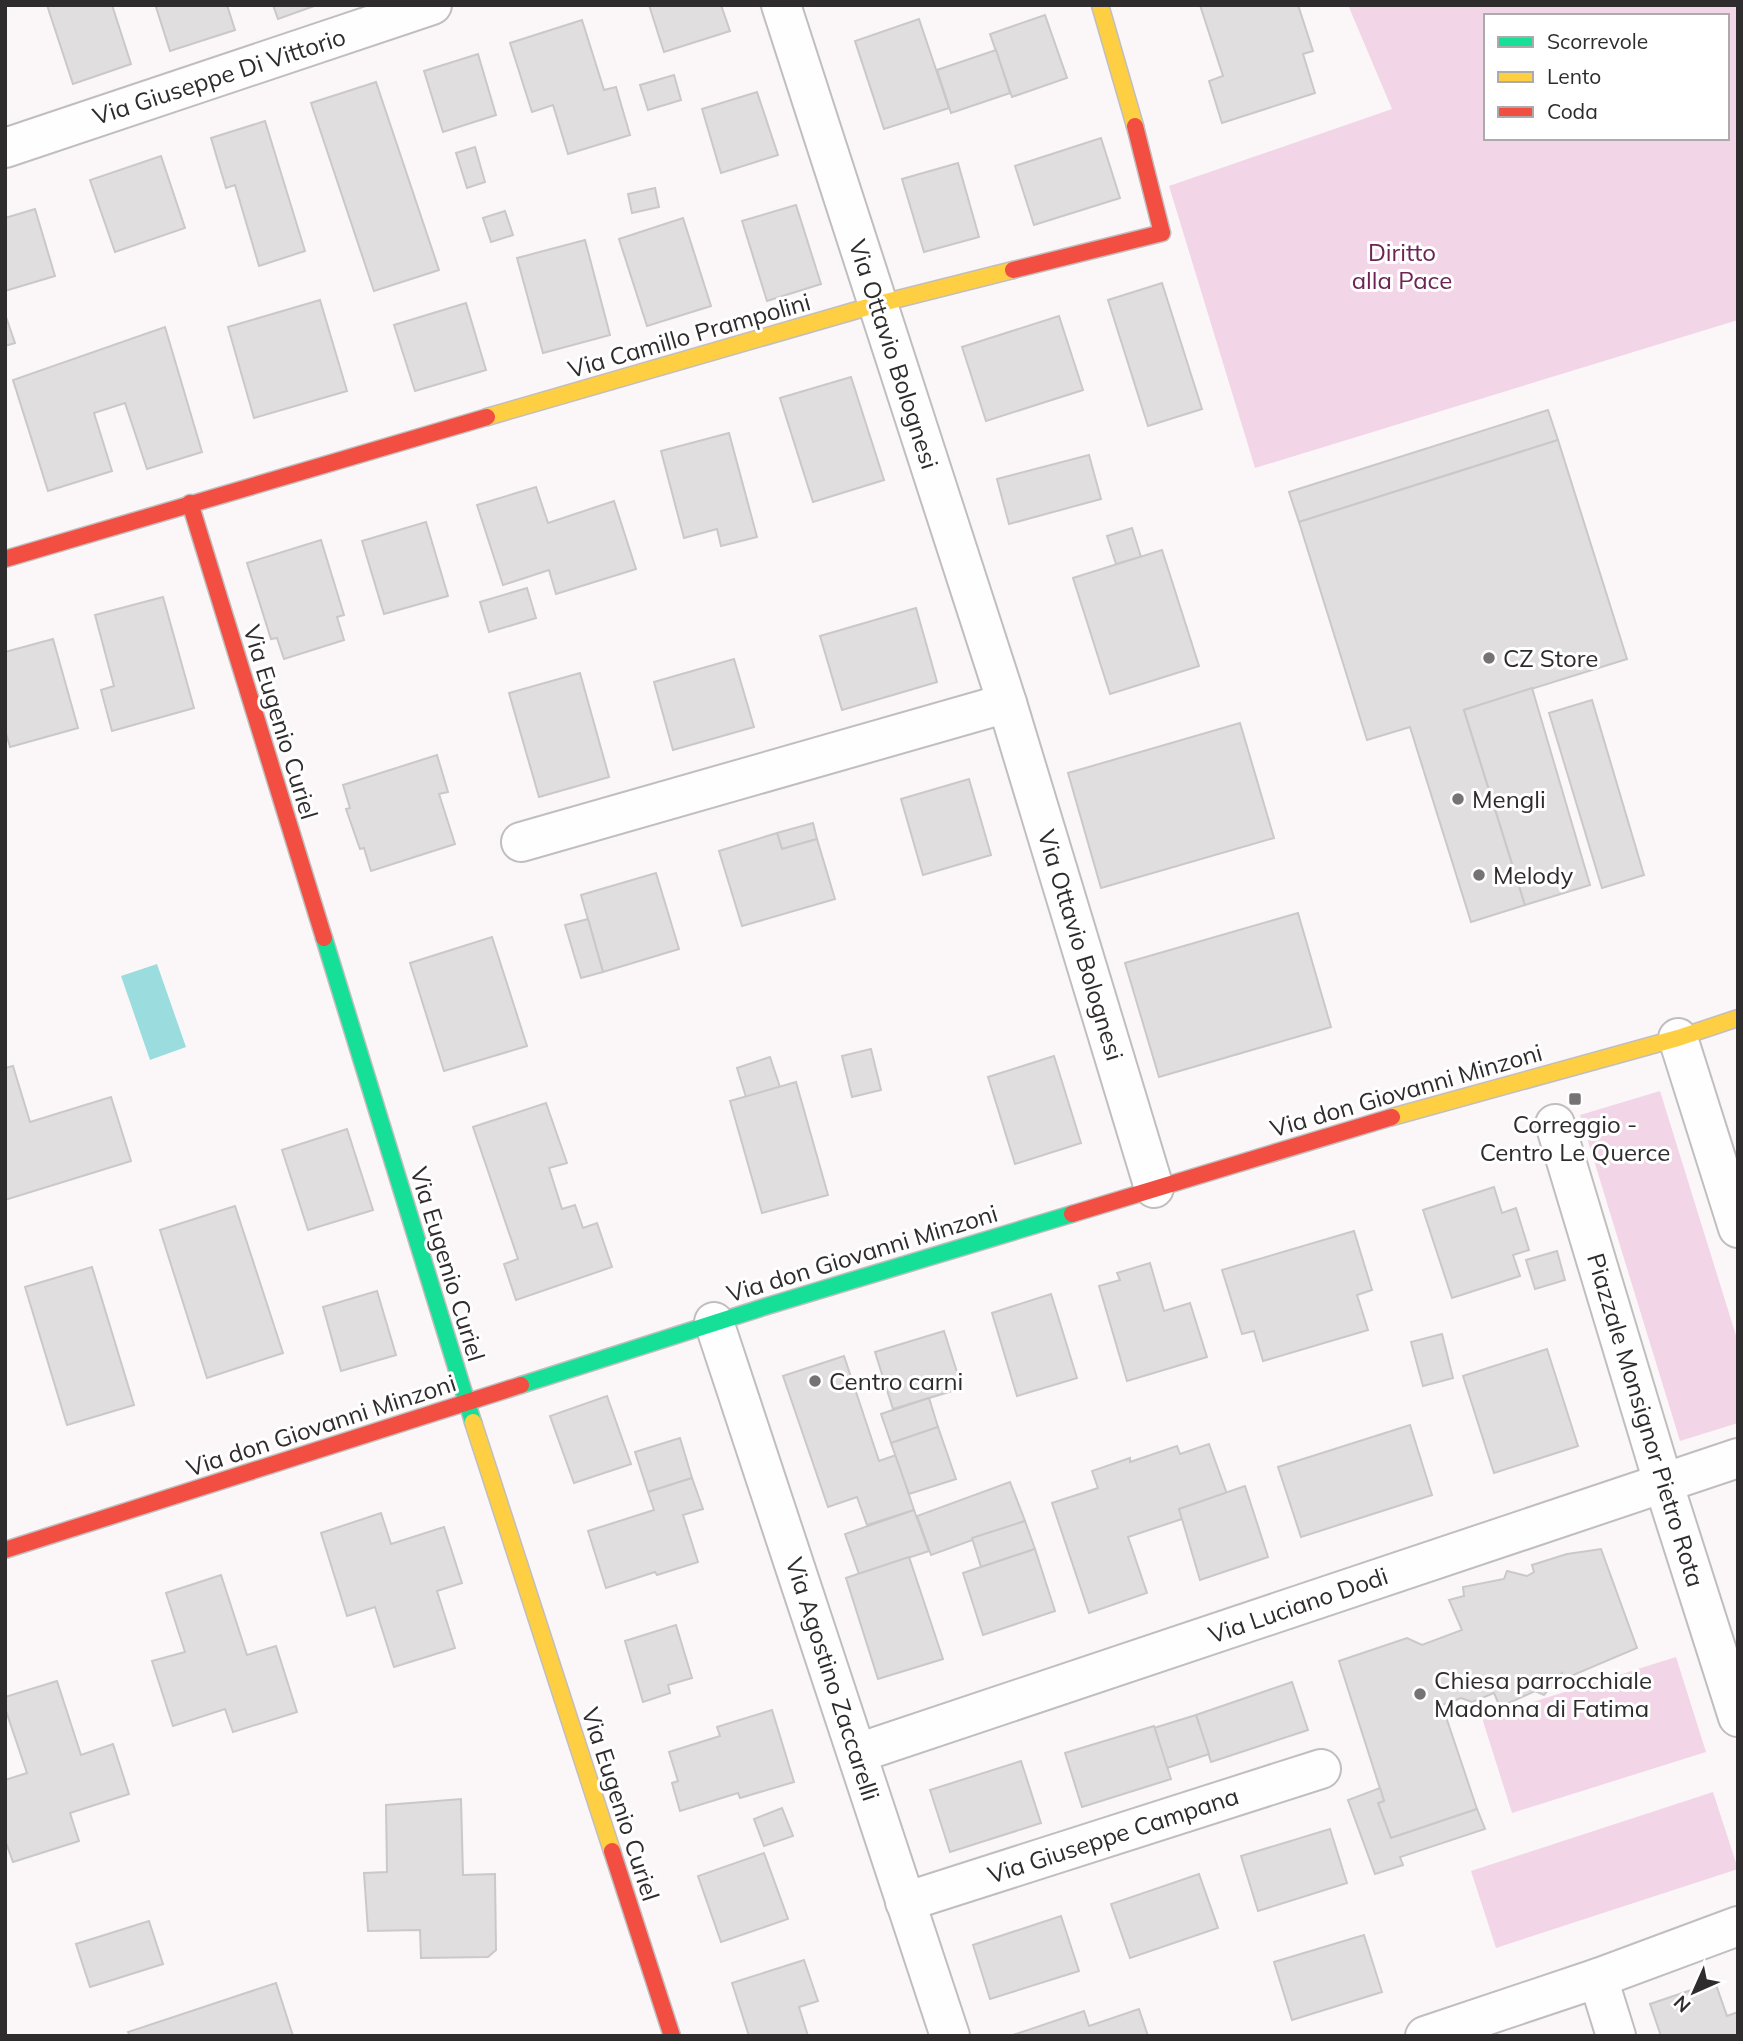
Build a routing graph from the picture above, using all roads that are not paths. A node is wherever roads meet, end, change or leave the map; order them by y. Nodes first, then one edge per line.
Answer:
1 (432, 5) edge
2 (781, 5) edge
3 (1100, 5) edge
4 (5, 148) edge
5 (878, 304) junction
6 (190, 503) junction
7 (5, 559) edge
8 (1007, 703) junction
9 (521, 842) dead end
10 (1738, 1018) edge
11 (1678, 1038) junction
12 (1555, 1124) dead end
13 (1154, 1188) junction
14 (1738, 1228) edge
15 (714, 1322) junction
16 (467, 1402) junction
17 (1738, 1458) edge
18 (1663, 1482) junction
19 (5, 1550) edge
20 (1738, 1717) edge
21 (858, 1754) junction
22 (1321, 1769) dead end
23 (905, 1902) junction
24 (1738, 1926) edge
25 (1598, 1978) junction
26 (672, 2036) edge
27 (950, 2036) edge
28 (1426, 2036) edge
29 (1616, 2036) edge

1 - 4 street, Via Giuseppe Di Vittorio
2 - 5 street, Via Ottavio Bolognesi
3 - 5 street, Via Camillo Prampolini
5 - 6 street, Via Camillo Prampolini
5 - 8 street, Via Ottavio Bolognesi
6 - 7 street, Via Camillo Prampolini
6 - 16 street, Via Eugenio Curiel
8 - 9 street
8 - 13 street, Via Ottavio Bolognesi
10 - 11 street, Via don Giovanni Minzoni
11 - 13 street, Via don Giovanni Minzoni
11 - 14 street
12 - 18 street, Piazzale Monsignor Pietro Rota
13 - 15 street, Via don Giovanni Minzoni
15 - 16 street, Via don Giovanni Minzoni
15 - 21 street, Via Agostino Zaccarelli
16 - 19 street, Via don Giovanni Minzoni
16 - 26 street, Via Eugenio Curiel
17 - 18 street, Via Luciano Dodi
18 - 20 street, Piazzale Monsignor Pietro Rota
18 - 21 street, Via Luciano Dodi
21 - 23 street, Via Agostino Zaccarelli
22 - 23 street, Via Giuseppe Campana
23 - 27 street, Via Agostino Zaccarelli
24 - 25 street
25 - 28 street
25 - 29 street

